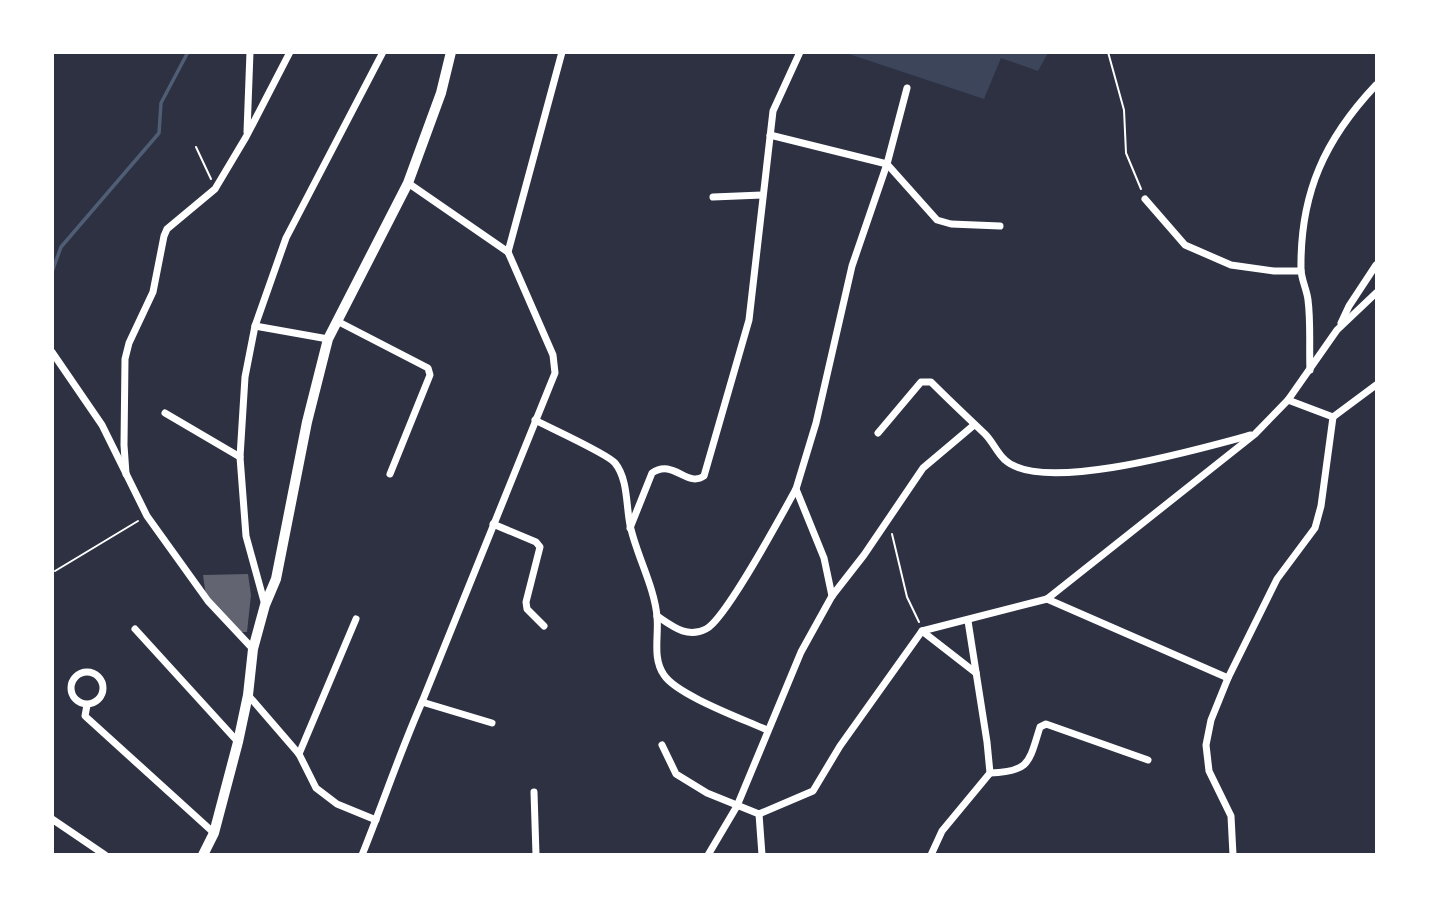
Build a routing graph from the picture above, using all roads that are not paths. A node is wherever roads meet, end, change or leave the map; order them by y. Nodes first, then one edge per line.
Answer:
1 (250, 52) edge
2 (290, 52) edge
3 (383, 52) edge
4 (451, 52) edge
5 (562, 52) edge
6 (800, 52) edge
7 (1377, 85) edge
8 (907, 88) dead end
9 (770, 135) junction
10 (246, 137) junction
11 (887, 164) junction
12 (408, 183) junction
13 (762, 195) junction
14 (713, 197) dead end
15 (1145, 199) road end
16 (1000, 226) dead end
17 (508, 252) junction
18 (1377, 265) edge
19 (1301, 271) junction
20 (1377, 293) edge
21 (337, 321) junction
22 (255, 326) junction
23 (1337, 330) junction
24 (328, 340) junction
25 (52, 352) edge
26 (1310, 371) junction
27 (1377, 385) edge
28 (1288, 400) junction
29 (165, 413) dead end
30 (1333, 417) junction
31 (535, 420) junction
32 (974, 425) junction
33 (878, 433) dead end
34 (1255, 434) junction
35 (240, 457) junction
36 (126, 474) junction
37 (390, 474) dead end
38 (796, 489) junction
39 (493, 524) junction
40 (630, 528) junction
41 (832, 596) junction
42 (1047, 599) junction
43 (265, 605) junction
44 (657, 616) junction
45 (356, 619) dead end
46 (968, 621) junction
47 (544, 626) dead end
48 (135, 629) dead end
49 (922, 631) junction
50 (253, 649) junction
51 (976, 673) junction
52 (1228, 678) junction
53 (248, 695) junction
54 (422, 702) junction
55 (87, 705) junction
56 (492, 723) dead end
57 (767, 730) junction
58 (238, 742) junction
59 (662, 745) dead end
60 (299, 754) junction
61 (1149, 760) dead end
62 (990, 773) junction
63 (534, 792) dead end
64 (737, 806) junction
65 (759, 814) junction
66 (52, 819) edge
67 (376, 820) junction
68 (214, 833) junction
69 (764, 854) edge
70 (105, 855) edge
71 (203, 855) edge
72 (362, 855) edge
73 (536, 855) edge
74 (708, 855) edge
75 (931, 855) edge
76 (1233, 855) edge

1 - 10 street
2 - 10 street
3 - 22 street
4 - 12 street
5 - 17 street
6 - 9 street
7 - 19 street
8 - 11 street
9 - 11 street
9 - 13 street
10 - 36 street
11 - 16 street
11 - 38 street
12 - 17 street
12 - 21 street
13 - 14 street
13 - 40 street
15 - 19 street
17 - 31 street
18 - 23 street
19 - 26 street
20 - 23 street
21 - 24 street
21 - 37 street
22 - 24 street
22 - 35 street
23 - 26 street
24 - 43 street
25 - 36 street
26 - 28 street
27 - 30 street
28 - 30 street
28 - 34 street
29 - 35 street
30 - 52 street
31 - 39 street
31 - 40 street
32 - 33 street
32 - 34 street
32 - 41 street
34 - 42 street
35 - 43 street
36 - 50 street
38 - 41 street
38 - 44 street
39 - 47 street
39 - 54 street
40 - 44 street
41 - 57 street
42 - 46 street
42 - 52 street
43 - 50 street
44 - 57 street
45 - 60 street
46 - 49 street
46 - 51 street
48 - 58 street
49 - 51 street
49 - 65 street
50 - 53 street
51 - 62 street
52 - 76 street
53 - 58 street
53 - 60 street
54 - 56 street
54 - 67 street
55 - 55 street
55 - 68 street
57 - 64 street
58 - 68 street
59 - 64 street
60 - 67 street
61 - 62 street
62 - 75 street
63 - 73 street
64 - 65 street
64 - 74 street
65 - 69 street
66 - 70 street
67 - 72 street
68 - 71 street

